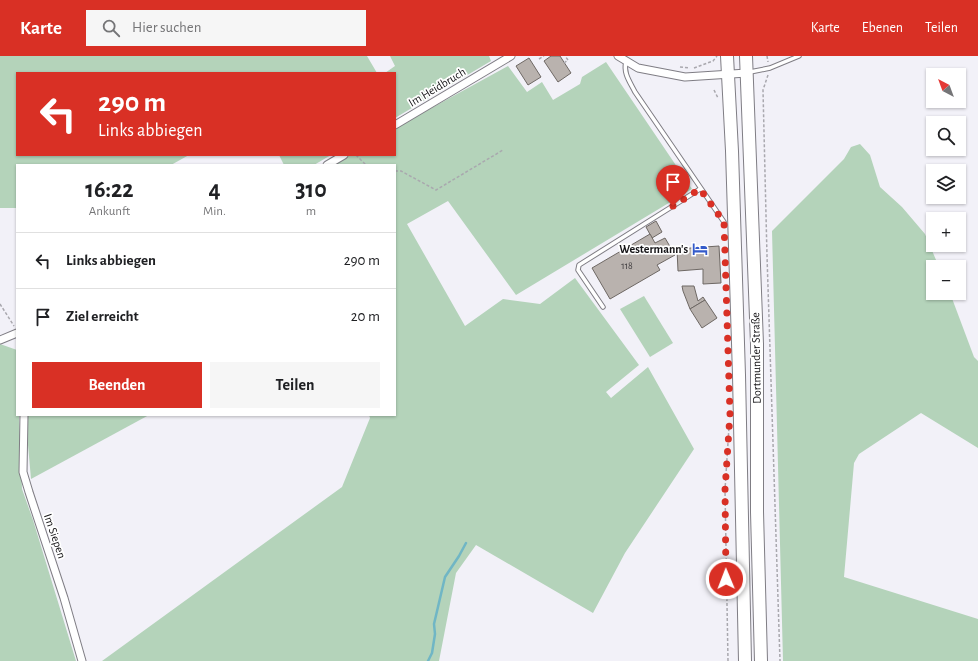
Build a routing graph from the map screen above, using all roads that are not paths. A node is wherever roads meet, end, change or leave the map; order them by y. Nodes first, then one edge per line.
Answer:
1 (512, 56) edge
2 (618, 56) edge
3 (727, 56) edge
4 (746, 56) edge
5 (799, 56) edge
6 (626, 62) junction
7 (747, 73) junction
8 (728, 74) junction
9 (396, 124) edge
10 (342, 156) edge
11 (329, 164) edge
12 (700, 189) junction
13 (724, 222) dead end
14 (603, 307) dead end
15 (16, 332) edge
16 (0, 340) edge
17 (24, 416) edge
18 (82, 661) edge
19 (745, 661) edge
20 (761, 661) edge

1 - 9 street, Im Heidbruch
2 - 6 street
3 - 8 main road, Dortmunder Straße
4 - 7 main road, Dortmunder Straße
5 - 7 lane
6 - 8 street
6 - 12 lane
7 - 8 street
7 - 20 main road, Dortmunder Straße
8 - 19 main road, Dortmunder Straße
10 - 11 street
12 - 13 lane
12 - 14 lane
15 - 16 street
17 - 18 street, Im Siepen

